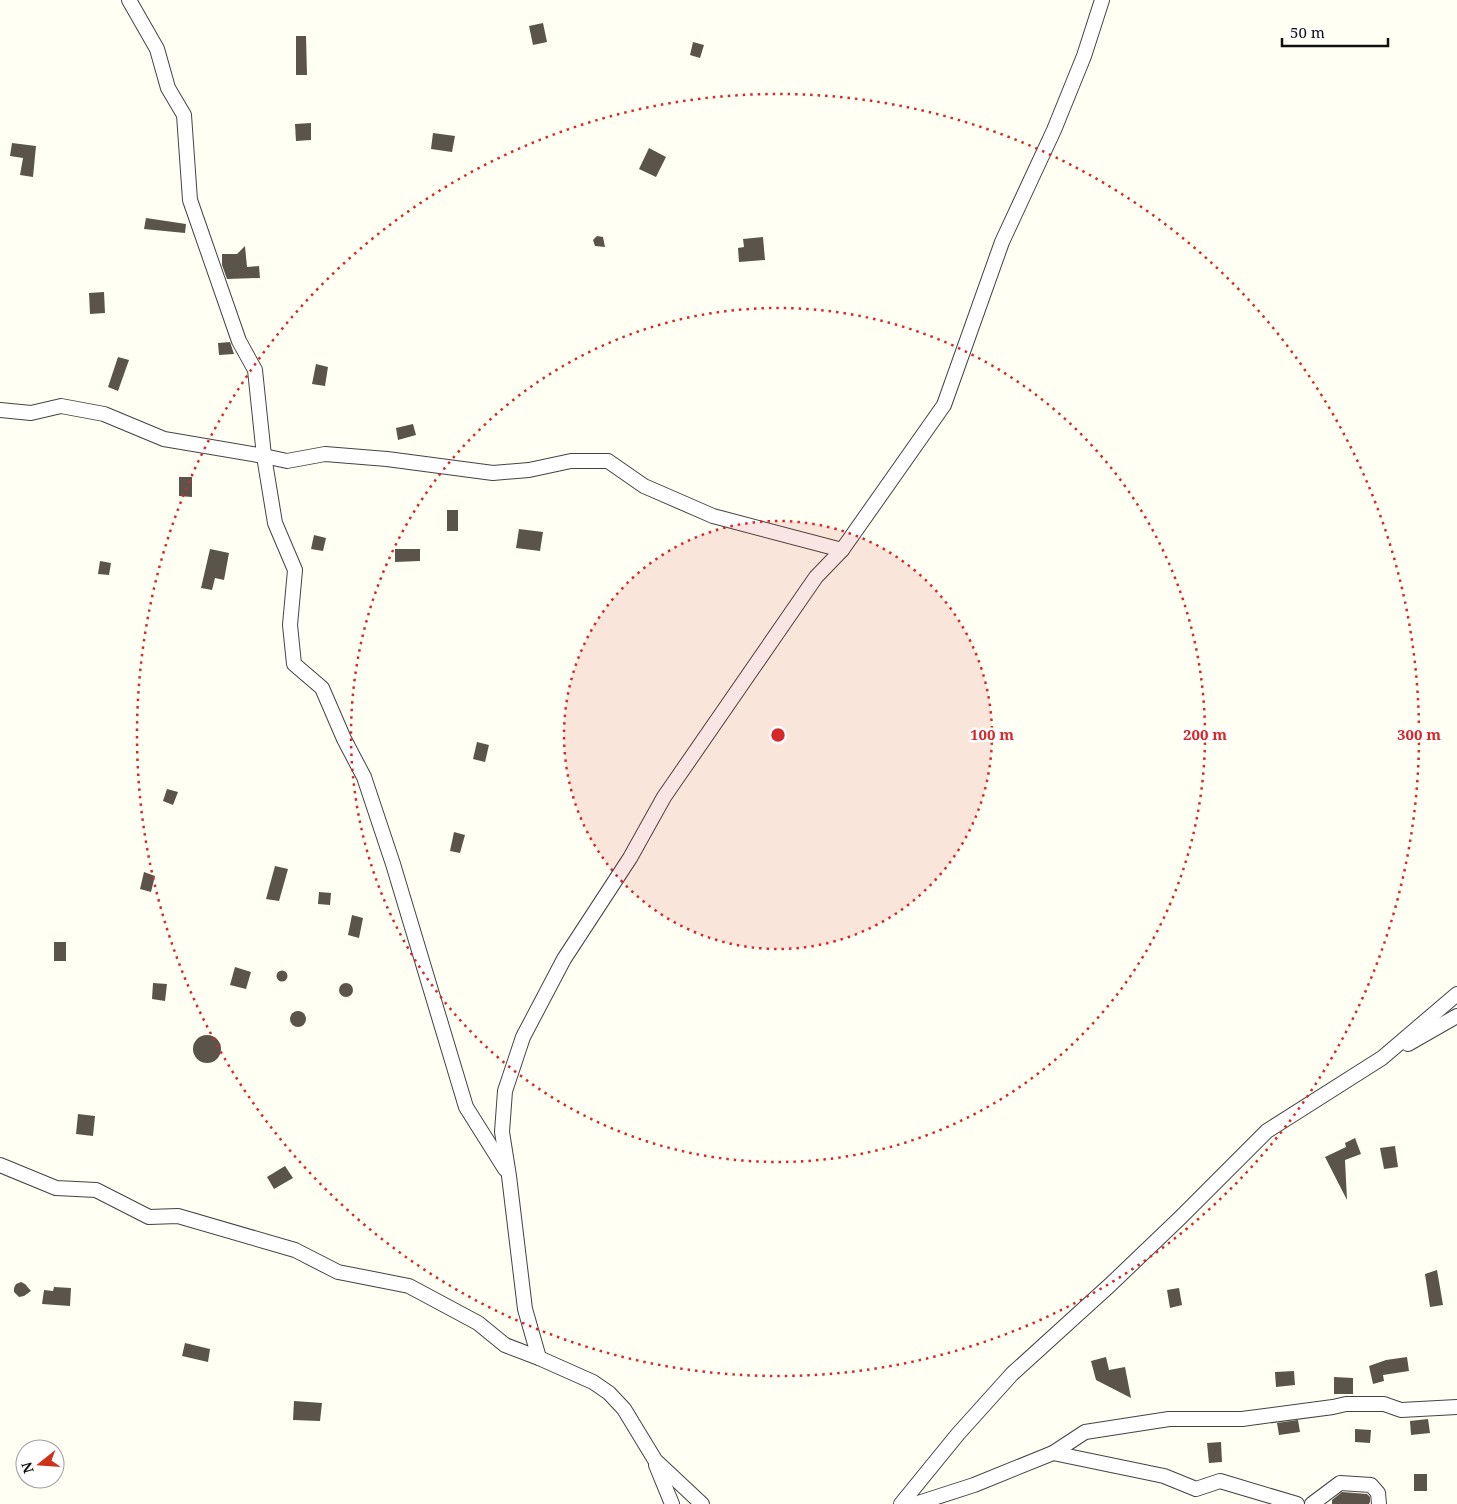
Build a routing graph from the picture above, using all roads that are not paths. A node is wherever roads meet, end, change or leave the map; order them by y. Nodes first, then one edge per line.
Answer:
1 (129, 0) edge
2 (1102, 0) edge
3 (0, 410) edge
4 (264, 456) junction
5 (842, 550) junction
6 (1457, 994) edge
7 (1457, 1016) edge
8 (1382, 1058) junction
9 (0, 1165) edge
10 (509, 1176) junction
11 (539, 1358) junction
12 (1457, 1408) edge
13 (1053, 1453) junction
14 (655, 1460) junction
15 (672, 1504) edge
16 (702, 1504) edge
17 (901, 1504) edge
18 (915, 1504) edge
19 (1297, 1504) edge
20 (1312, 1504) edge
21 (1379, 1504) edge

1 - 4 street
2 - 5 street
3 - 4 street
4 - 5 street
4 - 10 street
5 - 10 street
6 - 8 street
7 - 8 street
8 - 17 street
9 - 11 street
10 - 11 street
11 - 14 street
12 - 13 street
13 - 18 street
13 - 19 street
14 - 15 street
14 - 16 street
20 - 21 street

